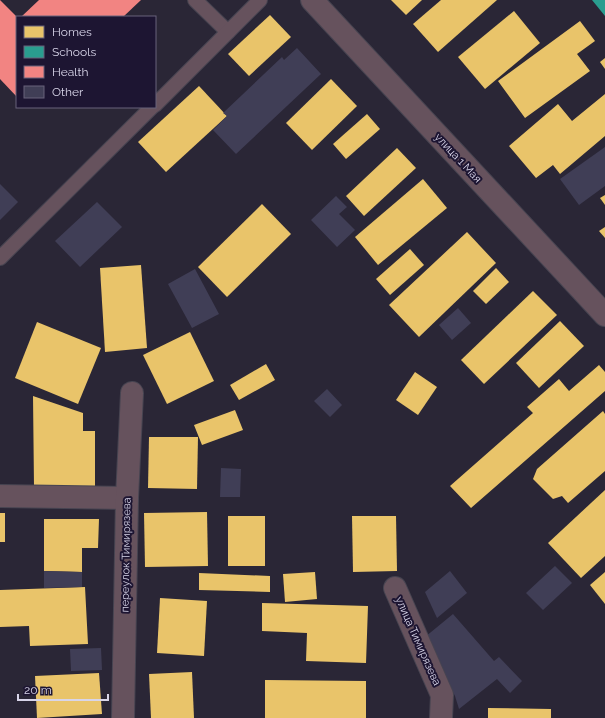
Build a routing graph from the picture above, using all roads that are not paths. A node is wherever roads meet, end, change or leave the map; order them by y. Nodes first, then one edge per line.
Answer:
1 (195, 0) edge
2 (260, 0) edge
3 (312, 0) edge
4 (228, 32) junction
5 (156, 103) edge
6 (151, 108) edge
7 (0, 258) edge
8 (605, 315) edge
9 (132, 392) dead end
10 (0, 496) edge
11 (127, 498) junction
12 (395, 588) dead end
13 (123, 718) edge
14 (441, 718) edge

1 - 4 lane
2 - 4 lane
3 - 8 street, улица 1 Мая
4 - 5 lane
6 - 7 lane
9 - 11 street, переулок Тимирязева
10 - 11 street
11 - 13 street, переулок Тимирязева
12 - 14 street, улица Тимирязева

